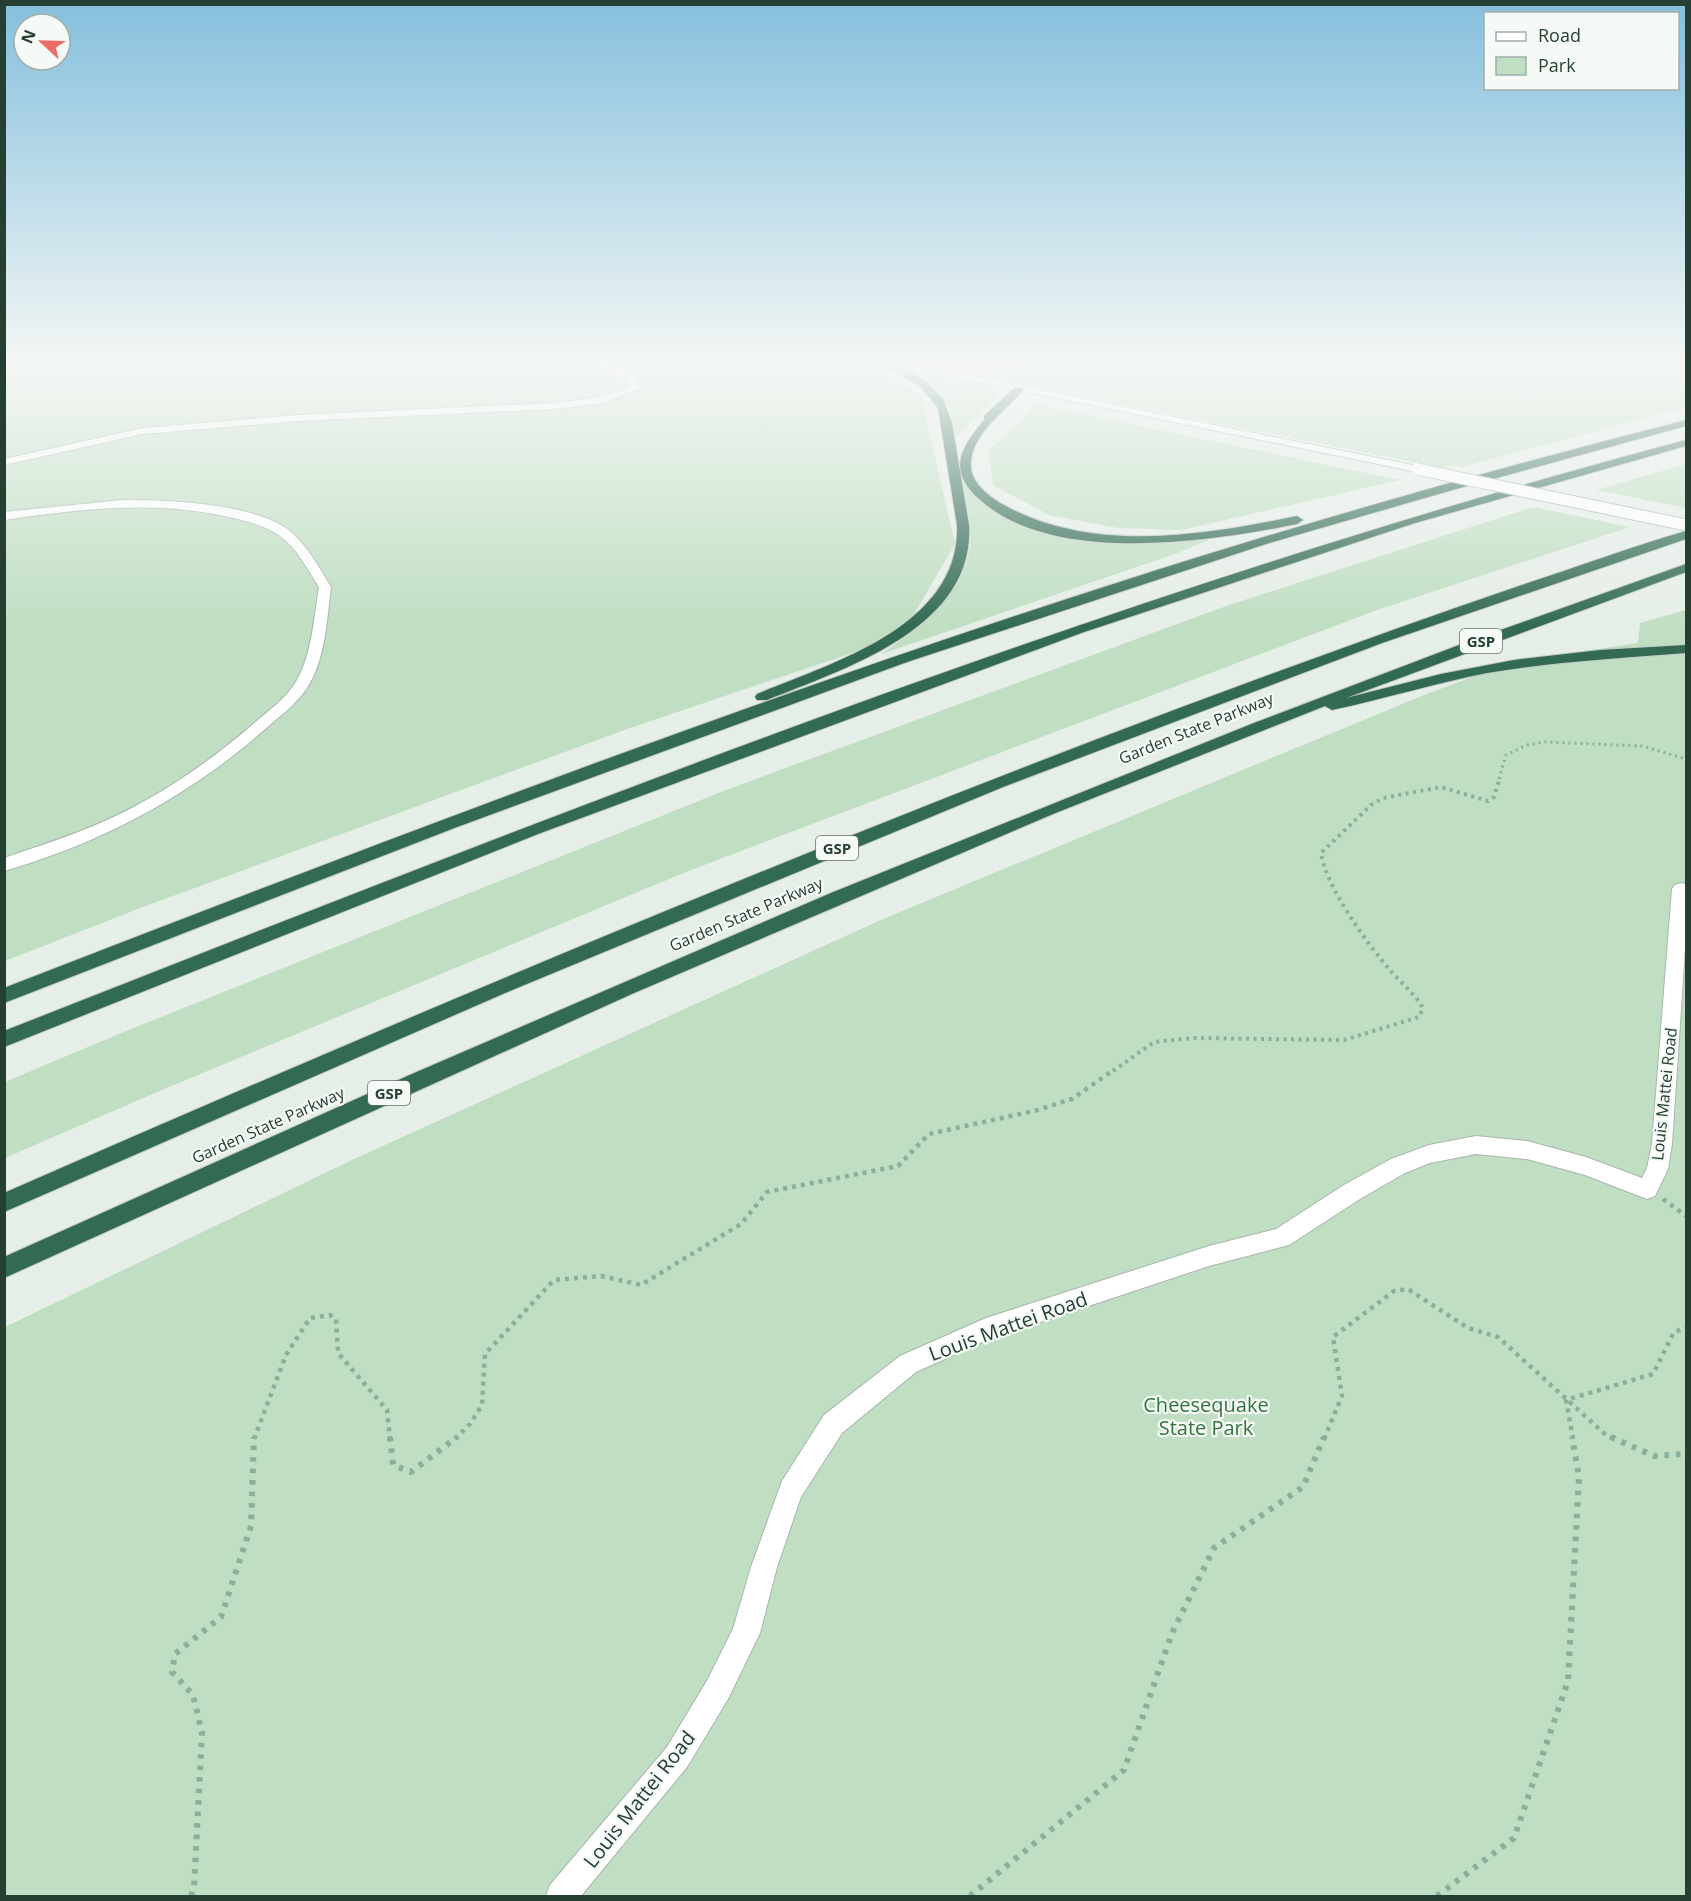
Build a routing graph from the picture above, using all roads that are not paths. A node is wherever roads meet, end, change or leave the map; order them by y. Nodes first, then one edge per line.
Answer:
1 (59, 450) edge
2 (951, 450) edge
3 (956, 450) edge
4 (970, 450) edge
5 (1321, 450) edge
6 (1587, 450) edge
7 (1659, 450) edge
8 (952, 456) junction
9 (4, 462) edge
10 (1387, 504) junction
11 (4, 516) edge
12 (1686, 525) edge
13 (1686, 535) edge
14 (1686, 568) edge
15 (1686, 649) edge
16 (1278, 717) junction
17 (646, 751) junction
18 (4, 865) edge
19 (1681, 889) dead end
20 (4, 996) edge
21 (4, 1039) edge
22 (4, 1203) edge
23 (4, 1268) edge
24 (561, 1896) edge

1 - 9 street
2 - 8 highway
3 - 8 highway
4 - 10 highway
5 - 12 street, bridge
6 - 10 highway
7 - 21 highway
8 - 17 highway
10 - 17 highway
11 - 18 street
13 - 22 highway, Garden State Parkway / GSP
14 - 16 highway, Garden State Parkway / GSP
15 - 16 highway
16 - 23 highway, Garden State Parkway / GSP
17 - 20 highway
19 - 24 street, Louis Mattei Road

